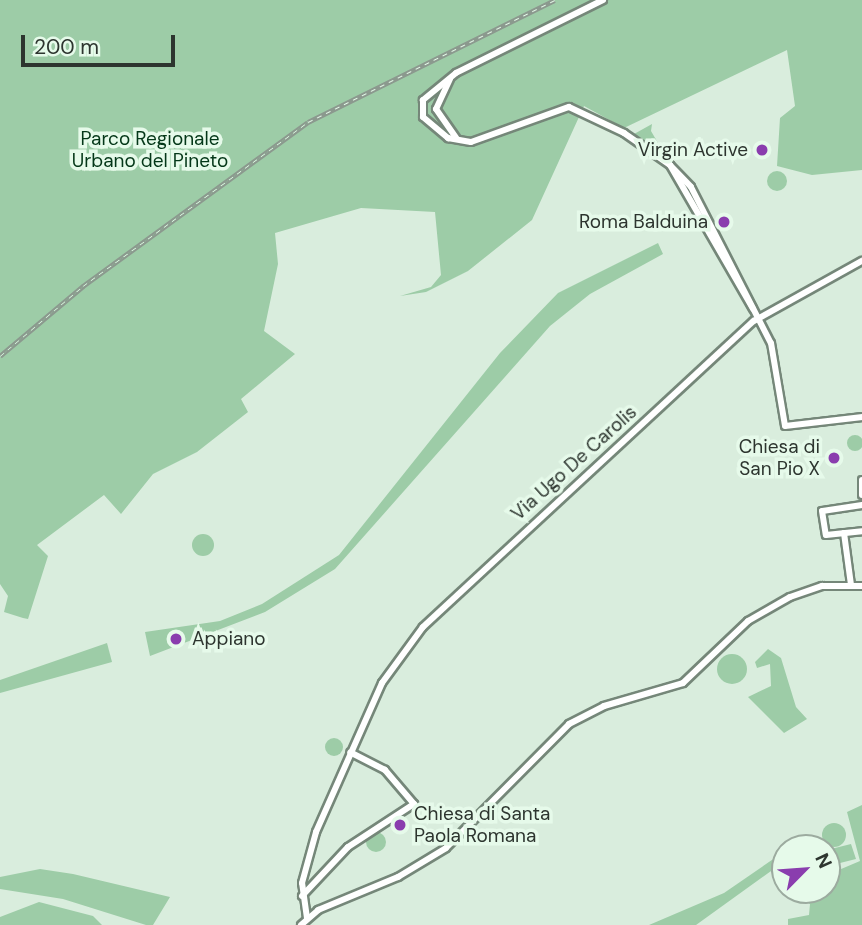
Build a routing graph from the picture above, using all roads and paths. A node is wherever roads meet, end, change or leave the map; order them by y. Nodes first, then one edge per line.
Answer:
1 (603, 0) edge
2 (456, 73) junction
3 (464, 141) junction
4 (862, 261) edge
5 (758, 318) junction
6 (862, 417) edge
7 (862, 480) edge
8 (862, 495) edge
9 (862, 505) edge
10 (862, 531) edge
11 (844, 533) junction
12 (851, 584) junction
13 (862, 586) edge
14 (350, 752) junction
15 (302, 896) junction
16 (307, 918) junction
17 (301, 925) edge

1 - 2 street
2 - 3 street
2 - 3 street
3 - 5 street
4 - 5 street, Via Ugo De Carolis
5 - 6 street
5 - 14 street, Via Ugo De Carolis
7 - 8 street
9 - 11 street
10 - 11 street
11 - 12 street
12 - 13 street
12 - 16 street
14 - 15 street, Via Ugo De Carolis
14 - 15 street
15 - 16 street
16 - 17 street

